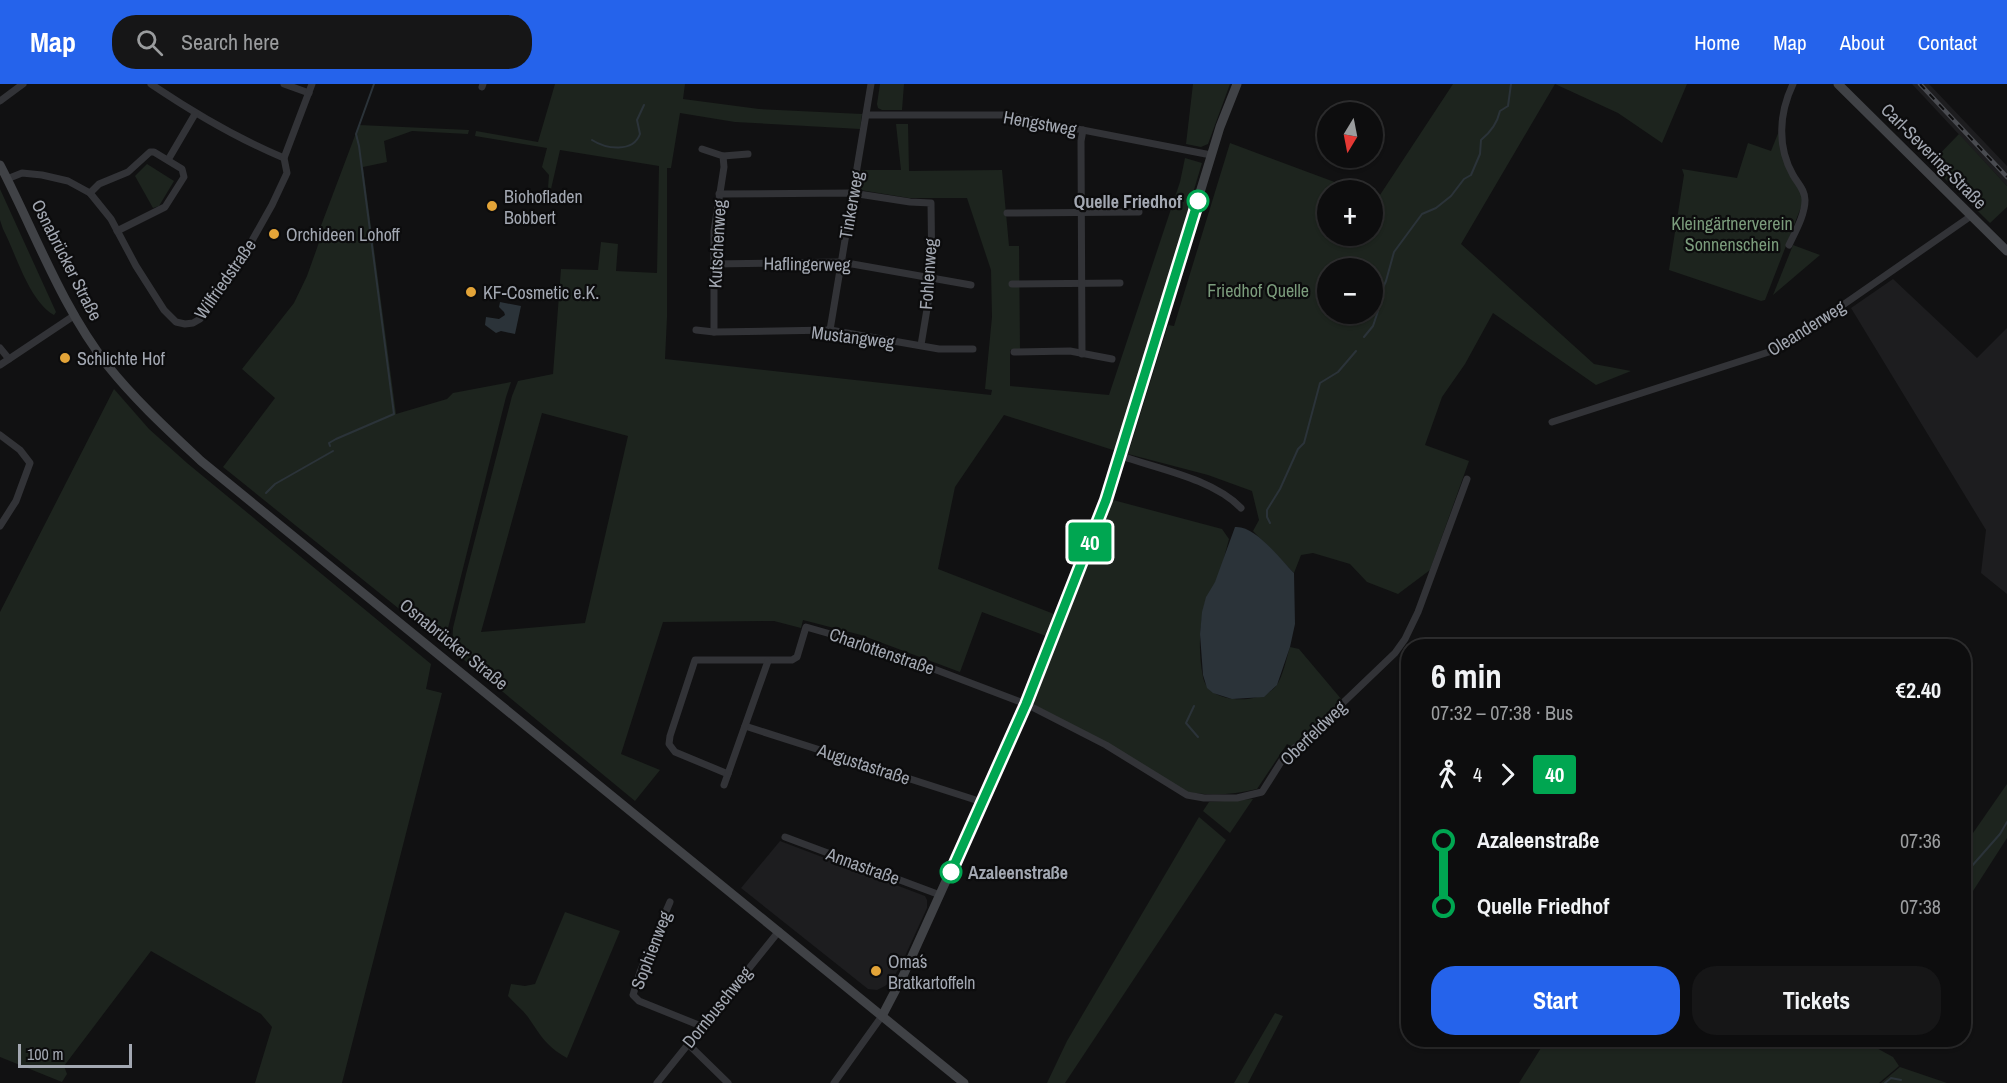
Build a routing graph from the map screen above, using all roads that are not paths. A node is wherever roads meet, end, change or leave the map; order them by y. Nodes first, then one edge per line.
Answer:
1 (23, 84) edge
2 (151, 84) edge
3 (284, 84) edge
4 (312, 84) edge
5 (872, 84) edge
6 (1236, 84) edge
7 (1792, 84) edge
8 (1838, 84) edge
9 (309, 93) junction
10 (0, 101) edge
11 (195, 114) junction
12 (866, 115) junction
13 (1083, 130) junction
14 (702, 149) dead end
15 (748, 154) dead end
16 (1211, 155) junction
17 (723, 156) junction
18 (284, 158) junction
19 (168, 160) junction
20 (0, 165) edge
21 (7, 179) junction
22 (90, 193) junction
23 (852, 193) junction
24 (719, 194) junction
25 (1082, 212) junction
26 (1139, 212) dead end
27 (1007, 213) dead end
28 (1971, 216) junction
29 (117, 231) junction
30 (1789, 245) dead end
31 (2007, 251) edge
32 (841, 262) junction
33 (714, 264) junction
34 (932, 279) junction
35 (1082, 283) junction
36 (1012, 284) dead end
37 (1120, 284) dead end
38 (971, 285) dead end
39 (75, 315) junction
40 (696, 330) dead end
41 (830, 330) junction
42 (714, 332) junction
43 (921, 345) junction
44 (0, 348) edge
45 (973, 349) dead end
46 (1014, 352) dead end
47 (1082, 354) junction
48 (9, 359) junction
49 (1112, 359) dead end
50 (0, 365) edge
51 (1552, 422) dead end
52 (0, 435) edge
53 (1121, 456) junction
54 (1467, 479) dead end
55 (1241, 508) dead end
56 (0, 526) edge
57 (1405, 639) edge
58 (1401, 645) edge
59 (768, 661) junction
60 (1026, 704) junction
61 (745, 726) junction
62 (728, 774) junction
63 (724, 785) dead end
64 (982, 802) junction
65 (785, 837) dead end
66 (940, 895) junction
67 (670, 902) dead end
68 (779, 931) junction
69 (882, 1016) junction
70 (701, 1026) junction
71 (687, 1043) junction
72 (657, 1083) edge
73 (728, 1083) edge
74 (834, 1083) edge
75 (964, 1083) edge

1 - 10 street
2 - 11 street
3 - 9 street
4 - 9 street, Wilfriedstraße
5 - 12 street, Tinkerweg
6 - 16 main road
7 - 30 street
8 - 28 main road, Carl-Severing-Straße
9 - 18 street, Wilfriedstraße
11 - 18 street
11 - 19 street
12 - 13 street, Hengstweg
12 - 23 street, Tinkerweg
13 - 16 street, Hengstweg
13 - 25 street
14 - 17 street
15 - 17 street
16 - 53 main road
17 - 24 street, Kutschenweg
18 - 29 street, Wilfriedstraße
19 - 22 street
19 - 29 street
20 - 21 main road, Osnabrücker Straße
21 - 22 street, Wilfriedstraße
21 - 39 main road, Osnabrücker Straße
22 - 29 street, Wilfriedstraße
23 - 24 street
23 - 32 street, Tinkerweg
23 - 34 street, Fohlenweg
24 - 33 street, Kutschenweg
25 - 26 street
25 - 27 street
25 - 35 street
28 - 31 main road, Carl-Severing-Straße
28 - 51 street, Oleanderweg
32 - 33 street, Haflingerweg
32 - 34 street, Haflingerweg
32 - 41 street, Tinkerweg
33 - 42 street, Kutschenweg
34 - 38 street, Haflingerweg
34 - 43 street, Fohlenweg
35 - 36 street
35 - 37 street
35 - 47 street
39 - 48 street
39 - 68 main road, Osnabrücker Straße
40 - 42 street, Mustangweg
41 - 42 street, Mustangweg
41 - 43 street, Mustangweg
43 - 45 street, Mustangweg
44 - 48 street
46 - 47 street
47 - 49 street
48 - 50 street
52 - 56 street
53 - 55 street
53 - 60 main road
54 - 57 street, Oberfeldweg
58 - 60 street, Oberfeldweg
59 - 60 street, Charlottenstraße
59 - 61 street
59 - 62 street, Charlottenstraße
60 - 64 main road
61 - 62 street
61 - 64 street, Augustastraße
62 - 63 street
64 - 66 main road
65 - 66 street, Annastraße
66 - 69 main road
67 - 70 street, Sophienweg
68 - 69 main road, Osnabrücker Straße
68 - 70 street, Dornbuschweg
69 - 74 street
69 - 75 main road, Osnabrücker Straße
70 - 71 street, Dornbuschweg
71 - 72 street, Dornbuschweg
71 - 73 street

